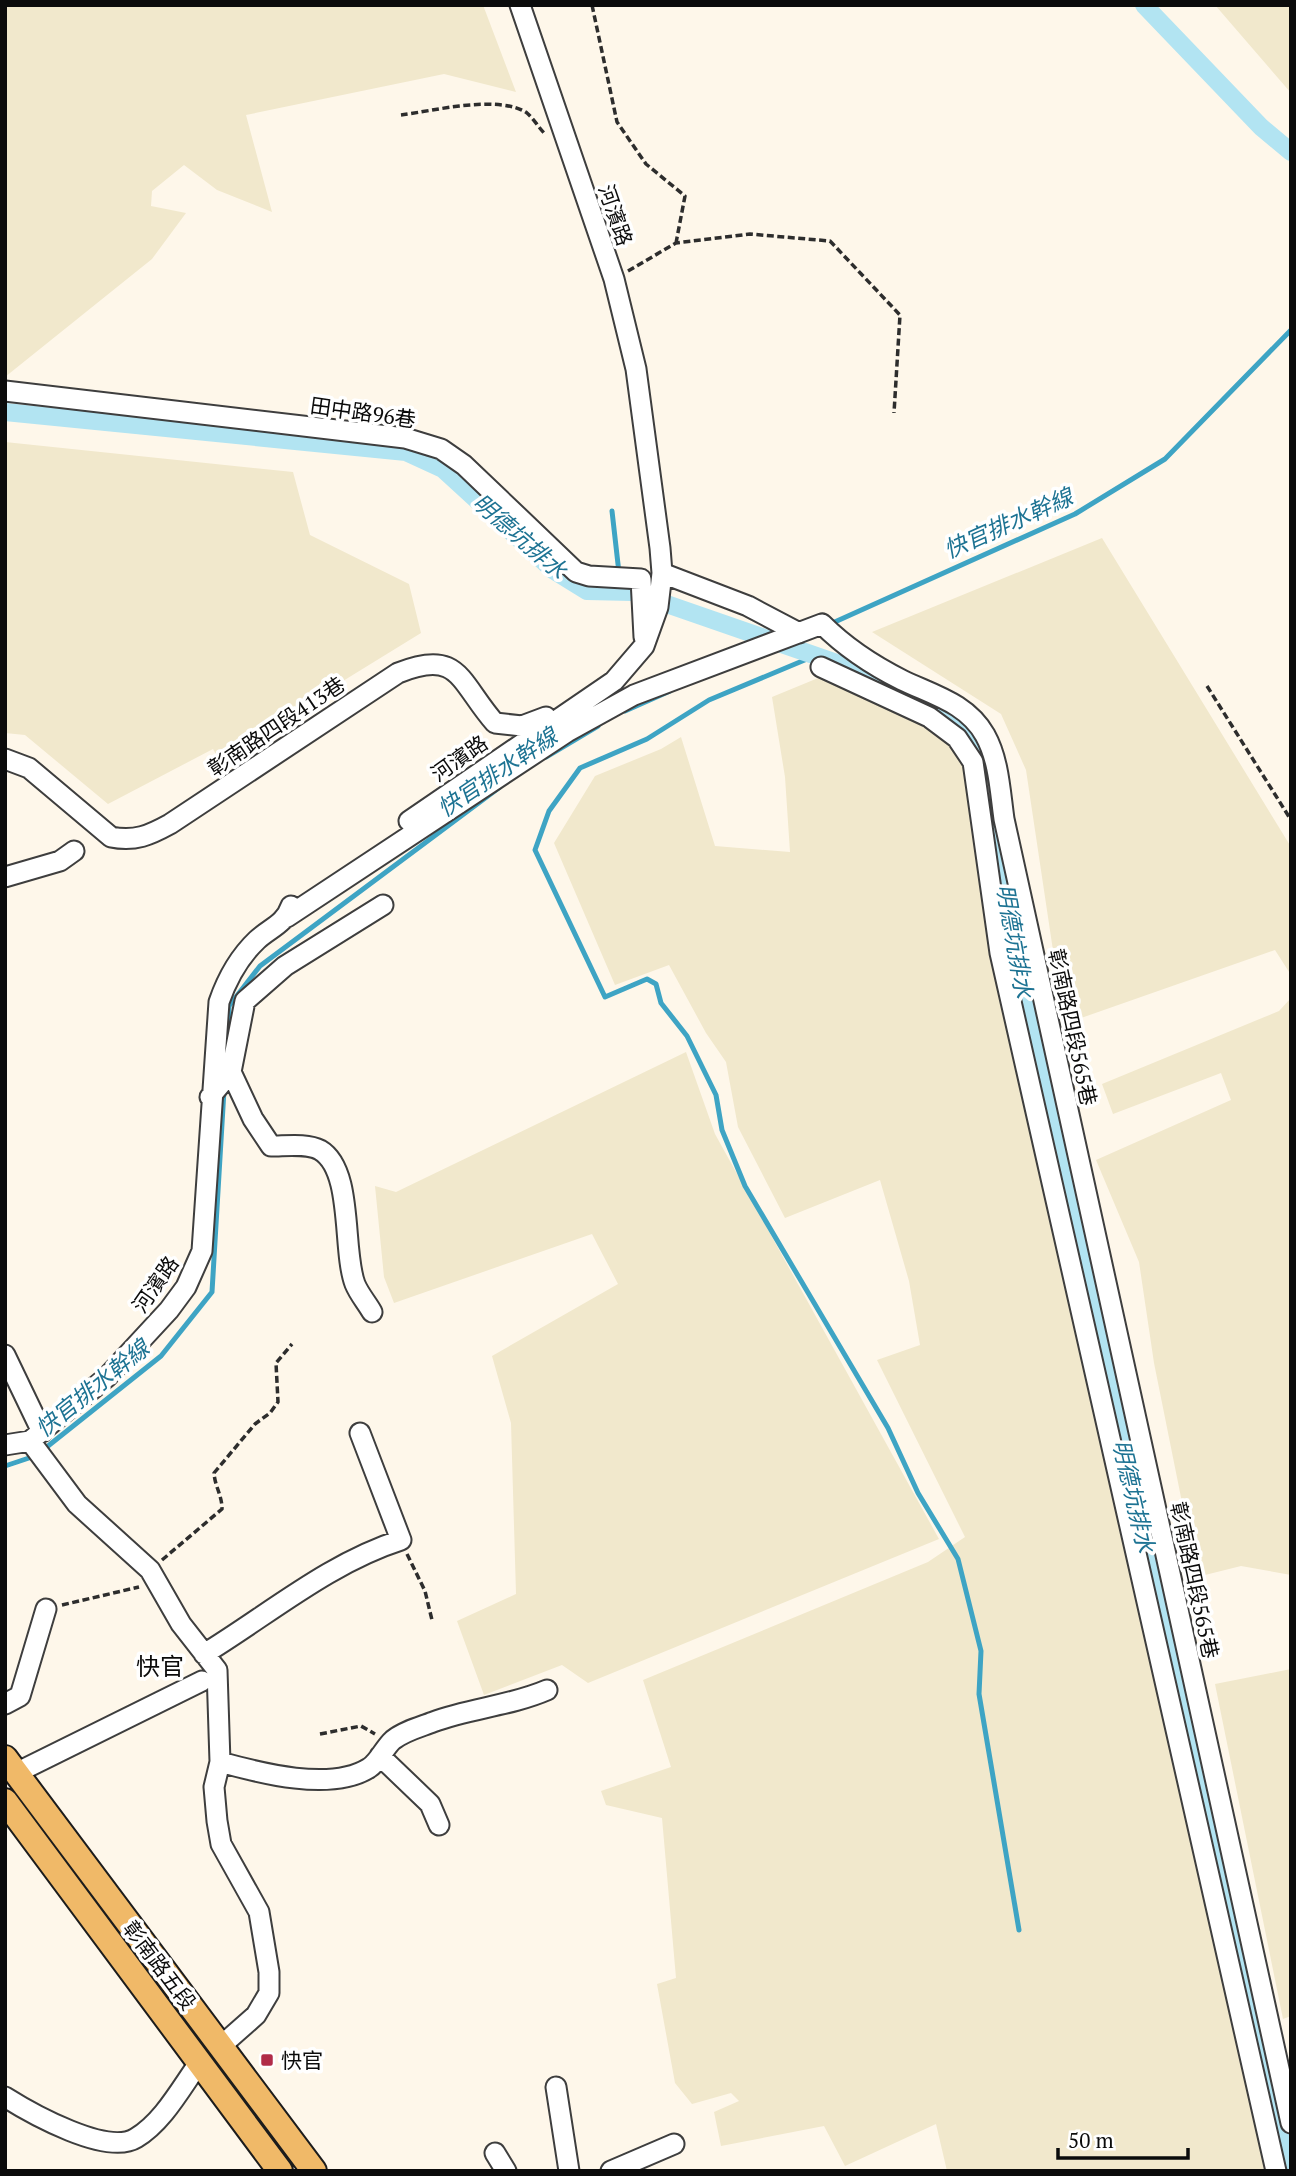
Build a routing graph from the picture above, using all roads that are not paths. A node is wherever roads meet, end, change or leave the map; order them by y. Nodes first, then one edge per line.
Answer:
1 (520, 5) edge
2 (5, 391) edge
3 (662, 573) junction
4 (799, 633) junction
5 (644, 646) junction
6 (821, 667) dead end
7 (571, 708) junction
8 (5, 759) edge
9 (998, 777) junction
10 (975, 779) junction
11 (74, 851) dead end
12 (5, 877) edge
13 (383, 905) dead end
14 (287, 918) junction
15 (231, 1072) junction
16 (210, 1097) junction
17 (372, 1312) dead end
18 (5, 1355) edge
19 (360, 1433) dead end
20 (36, 1437) junction
21 (5, 1445) edge
22 (46, 1609) road end
23 (204, 1654) junction
24 (202, 1681) dead end
25 (547, 1690) dead end
26 (5, 1704) edge
27 (384, 1751) junction
28 (220, 1762) junction
29 (11, 1766) edge
30 (5, 1801) edge
31 (439, 1825) dead end
32 (221, 2046) junction
33 (199, 2063) junction
34 (556, 2087) dead end
35 (5, 2097) edge
36 (1291, 2123) edge
37 (674, 2144) dead end
38 (495, 2153) dead end
39 (280, 2171) edge
40 (314, 2171) edge
41 (506, 2171) edge
42 (569, 2171) edge
43 (611, 2171) edge
44 (1276, 2171) edge

1 - 3 street, 河濱路
2 - 5 street, 田中路96巷
3 - 4 street
3 - 5 street, 河濱路
4 - 9 street, 彰南路四段565巷
4 - 14 street, 彰南路四段565巷
5 - 7 street, 河濱路
6 - 10 street
7 - 8 street, 彰南路四段413巷
7 - 14 street, 河濱路
9 - 10 street
9 - 36 street, 彰南路四段565巷
10 - 44 street
11 - 12 street
13 - 15 street
14 - 16 street, 河濱路
15 - 16 street
15 - 17 street
16 - 20 street, 河濱路
18 - 20 street
19 - 23 street
20 - 21 street
20 - 23 street
22 - 26 street
23 - 28 street
24 - 29 street
25 - 27 street
27 - 28 street
27 - 31 street
28 - 32 street
29 - 32 main road, 彰南路五段
30 - 33 main road, 彰南路五段
32 - 40 main road, 彰南路五段
33 - 35 street
33 - 39 main road, 彰南路五段
34 - 42 street
37 - 43 street
38 - 41 street

